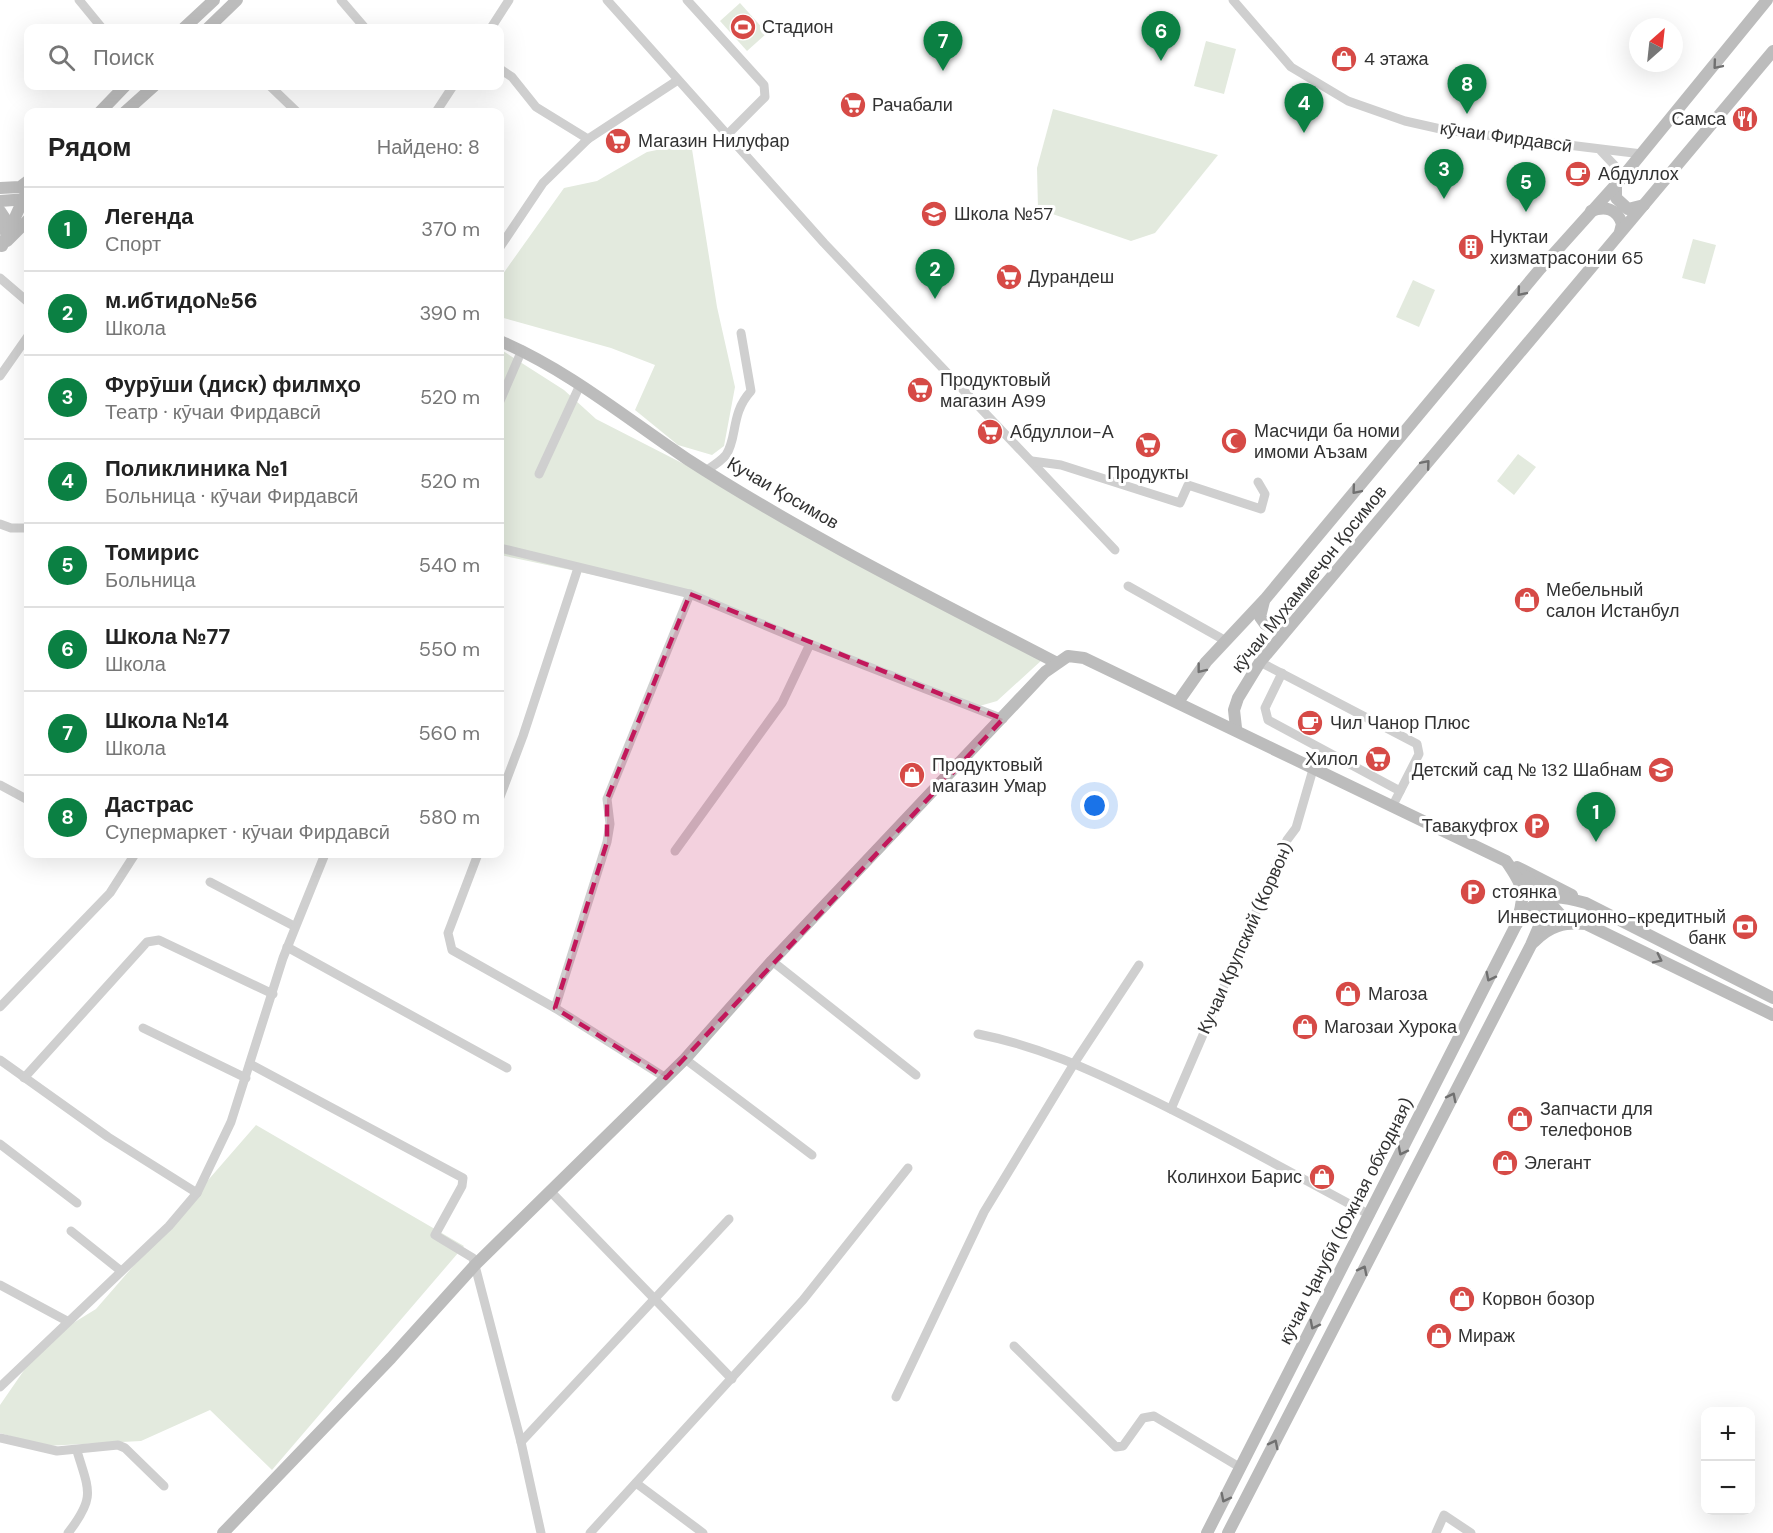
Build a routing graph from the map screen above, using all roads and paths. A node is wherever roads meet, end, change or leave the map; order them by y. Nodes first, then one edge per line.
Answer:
1 (79, 0) edge
2 (214, 0) edge
3 (237, 0) edge
4 (341, 0) edge
5 (509, 0) edge
6 (607, 0) edge
7 (687, 0) edge
8 (1233, 0) edge
9 (1752, 0) edge
10 (1767, 0) edge
11 (1752, 18) junction
12 (99, 24) edge
13 (188, 24) edge
14 (214, 24) edge
15 (362, 24) edge
16 (494, 24) edge
17 (1773, 51) edge
18 (504, 72) edge
19 (678, 80) junction
20 (122, 90) edge
21 (147, 90) edge
22 (274, 90) edge
23 (450, 90) edge
24 (108, 108) edge
25 (129, 108) edge
26 (293, 108) edge
27 (439, 108) edge
28 (727, 135) junction
29 (588, 140) junction
30 (1599, 150) junction
31 (1642, 154) junction
32 (1618, 182) junction
33 (24, 184) edge
34 (0, 188) edge
35 (24, 199) edge
36 (0, 201) edge
37 (24, 201) edge
38 (1645, 204) junction
39 (0, 211) edge
40 (1591, 211) junction
41 (24, 224) edge
42 (1620, 232) junction
43 (504, 241) edge
44 (1, 246) edge
45 (0, 278) edge
46 (24, 299) edge
47 (741, 333) dead end
48 (24, 342) edge
49 (504, 342) edge
50 (522, 350) junction
51 (0, 376) edge
52 (580, 385) junction
53 (504, 392) edge
54 (1032, 460) junction
55 (707, 471) junction
56 (539, 474) dead end
57 (1258, 482) dead end
58 (0, 524) edge
59 (24, 528) edge
60 (504, 549) edge
61 (1115, 550) dead end
62 (578, 568) junction
63 (1128, 586) dead end
64 (690, 594) junction
65 (1266, 598) junction
66 (1292, 622) junction
67 (1226, 641) junction
68 (810, 645) junction
69 (1260, 662) junction
70 (1057, 663) junction
71 (1282, 673) junction
72 (1178, 702) junction
73 (1003, 719) junction
74 (1236, 728) junction
75 (1314, 766) junction
76 (0, 785) edge
77 (504, 786) edge
78 (1400, 790) junction
79 (24, 798) edge
80 (1393, 805) junction
81 (675, 851) dead end
82 (132, 858) edge
83 (323, 858) edge
84 (476, 858) edge
85 (1512, 864) junction
86 (210, 882) dead end
87 (1544, 897) junction
88 (1586, 903) junction
89 (1567, 922) junction
90 (1516, 925) junction
91 (294, 926) junction
92 (1532, 945) junction
93 (287, 947) junction
94 (772, 961) junction
95 (1139, 965) dead end
96 (273, 994) junction
97 (1773, 998) edge
98 (0, 1008) edge
99 (555, 1008) junction
100 (1773, 1015) edge
101 (143, 1028) dead end
102 (978, 1034) dead end
103 (685, 1059) junction
104 (0, 1060) edge
105 (1075, 1062) junction
106 (250, 1064) junction
107 (507, 1068) dead end
108 (916, 1076) dead end
109 (246, 1077) junction
110 (24, 1078) junction
111 (666, 1078) junction
112 (1171, 1109) junction
113 (0, 1144) edge
114 (812, 1155) dead end
115 (908, 1168) dead end
116 (551, 1192) junction
117 (197, 1193) junction
118 (77, 1203) dead end
119 (1370, 1215) junction
120 (729, 1219) dead end
121 (71, 1231) dead end
122 (475, 1265) junction
123 (120, 1271) junction
124 (0, 1285) edge
125 (655, 1301) junction
126 (67, 1321) junction
127 (1014, 1346) dead end
128 (732, 1379) junction
129 (0, 1387) edge
130 (896, 1397) dead end
131 (0, 1438) edge
132 (521, 1442) junction
133 (77, 1451) junction
134 (1241, 1468) junction
135 (636, 1483) junction
136 (164, 1485) dead end
137 (68, 1533) edge
138 (223, 1533) edge
139 (541, 1533) edge
140 (590, 1533) edge
141 (703, 1533) edge
142 (1208, 1533) edge
143 (1228, 1533) edge
144 (1436, 1533) edge
145 (1471, 1533) edge

1 - 12 street
2 - 13 street
3 - 14 street
4 - 15 street
5 - 16 street
6 - 19 street
7 - 28 street
8 - 30 street, кӯчаи Фирдавсӣ
9 - 11 street
10 - 11 street, кӯчаи Мухаммеҷон Қосимов
11 -> 31 street, кӯчаи Мухаммеҷон Қосимов
17 - 38 street, кӯчаи Мухаммеҷон Қосимов
18 - 29 street
19 - 28 street
19 - 29 street
20 - 24 street
21 - 25 street
22 - 26 street
23 - 27 street
28 - 54 street
29 - 43 street
30 - 31 street, кӯчаи Фирдавсӣ
30 - 32 street
31 - 32 street, кӯчаи Мухаммеҷон Қосимов
32 - 38 street
32 - 40 street, кӯчаи Мухаммеҷон Қосимов
33 - 34 street
35 - 36 street
37 - 44 street
38 - 42 street, кӯчаи Мухаммеҷон Қосимов
39 - 44 street
40 - 42 street
40 -> 65 street, кӯчаи Мухаммеҷон Қосимов
41 - 44 street
66 -> 42 street, кӯчаи Мухаммеҷон Қосимов
45 - 46 street
47 - 55 street
48 - 51 street
49 - 50 street, Кучаи Қосимов
50 - 52 street, Кучаи Қосимов
50 - 53 street
52 - 55 street, Кучаи Қосимов
52 - 56 street
54 - 57 street
54 - 61 street
55 - 70 street, Кучаи Қосимов
58 - 59 street
60 - 62 street
62 - 64 street
62 - 77 street
63 - 67 street
64 - 68 street
64 - 99 street
65 - 66 street
65 - 67 street, кӯчаи Мухаммеҷон Қосимов
66 - 69 street, кӯчаи Мухаммеҷон Қосимов
67 -> 72 street, кӯчаи Мухаммеҷон Қосимов
68 - 73 street
68 - 81 street
69 - 71 street
69 - 74 street, кӯчаи Мухаммеҷон Қосимов
70 - 72 street
70 - 73 street
71 - 78 street
71 - 78 street
72 - 74 street
73 - 94 street
74 - 75 street
75 - 80 street
75 - 112 street, Кучаи Крупский (Корвон)
76 - 79 street
78 - 80 street
80 - 85 street
82 - 98 street
83 - 91 street
84 - 99 street
85 - 87 street
85 - 88 street
85 - 90 street
86 - 91 street
87 - 88 street
87 - 89 street
87 - 90 street
87 - 92 street
88 - 97 street
89 - 92 street
89 -> 100 street
90 -> 119 street, кӯчаи Ҷанубӣ (Южная обходная)
91 - 93 street
143 -> 92 street, кӯчаи Ҷанубӣ (Южная обходная)
93 - 96 street
93 - 107 street
94 - 103 street
94 - 108 street
95 - 105 street
96 - 106 street
96 - 110 street
99 - 111 street
101 - 109 street
102 - 105 street
103 - 111 street
103 - 114 street
104 - 110 street
105 - 112 street
105 - 130 street
106 - 109 street
106 - 122 street
109 - 117 street
110 - 117 street
111 - 116 street
112 - 119 street
113 - 118 street
115 - 128 street
116 - 122 street
116 - 125 street
117 - 123 street
119 -> 134 street, кӯчаи Ҷанубӣ (Южная обходная)
120 - 125 street
121 - 123 street
122 - 132 street
122 - 138 street
123 - 126 street
124 - 126 street
125 - 128 street
125 - 132 street
126 - 129 street
127 - 134 street
128 - 135 street
131 - 133 street
132 - 139 street
133 - 136 street
133 - 137 street
134 -> 142 street, кӯчаи Ҷанубӣ (Южная обходная)
135 - 140 street
135 - 141 street
144 - 145 street

